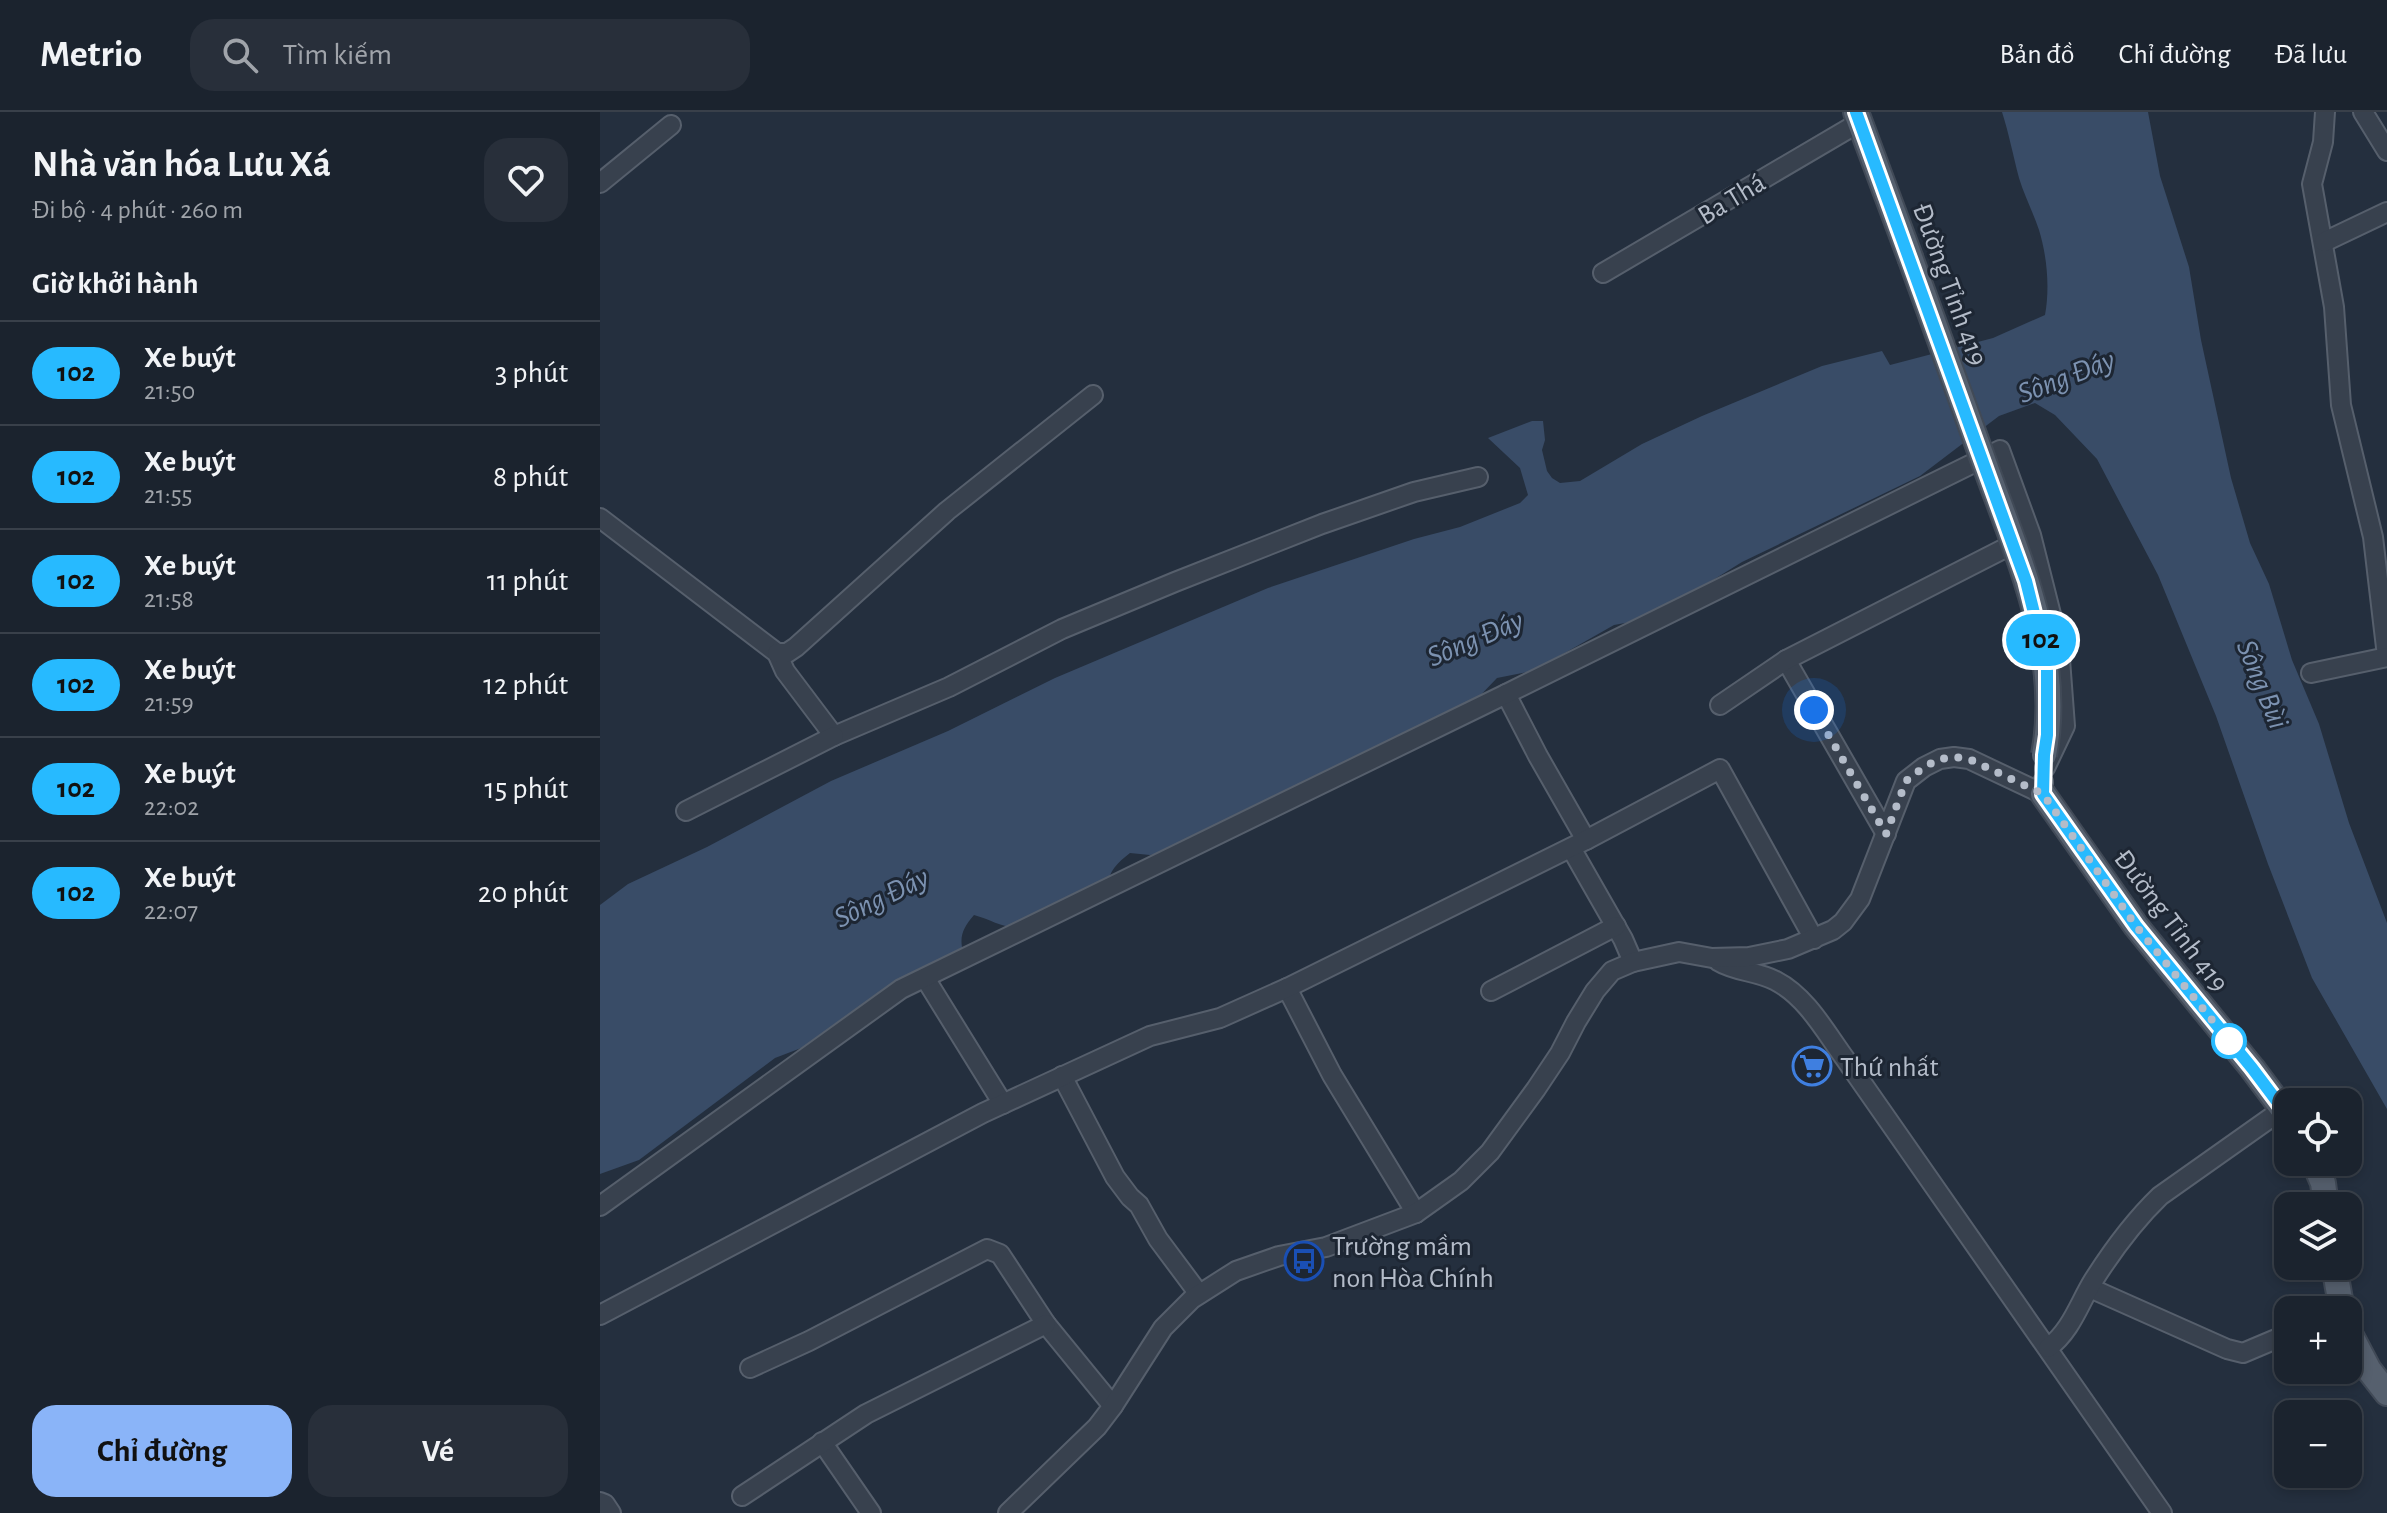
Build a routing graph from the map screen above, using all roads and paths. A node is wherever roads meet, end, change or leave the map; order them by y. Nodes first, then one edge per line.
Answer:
1 (2325, 112) edge
2 (2363, 112) edge
3 (1858, 117) edge
4 (671, 125) dead end
5 (2387, 151) edge
6 (600, 183) edge
7 (2387, 212) edge
8 (2324, 242) junction
9 (1603, 273) dead end
10 (1093, 395) dead end
11 (1478, 477) dead end
12 (600, 518) edge
13 (2031, 535) junction
14 (770, 647) junction
15 (2387, 656) edge
16 (1786, 660) junction
17 (2311, 673) dead end
18 (1506, 694) junction
19 (1720, 705) dead end
20 (834, 736) junction
21 (2044, 761) junction
22 (2043, 794) junction
23 (686, 811) dead end
24 (1886, 834) junction
25 (1578, 844) junction
26 (1616, 926) junction
27 (1814, 939) junction
28 (1712, 958) junction
29 (1633, 962) junction
30 (925, 978) junction
31 (1287, 988) junction
32 (1491, 991) dead end
33 (1062, 1076) junction
34 (2274, 1097) edge
35 (1003, 1104) junction
36 (2274, 1120) edge
37 (600, 1206) edge
38 (1416, 1213) junction
39 (2090, 1288) junction
40 (1199, 1294) junction
41 (600, 1315) edge
42 (1046, 1324) junction
43 (2274, 1340) edge
44 (2048, 1348) junction
45 (2362, 1355) edge
46 (750, 1368) dead end
47 (2387, 1393) edge
48 (1113, 1406) junction
49 (822, 1442) junction
50 (1043, 1479) junction
51 (742, 1496) dead end
52 (600, 1502) edge
53 (611, 1513) edge
54 (871, 1513) edge
55 (1008, 1513) edge
56 (1024, 1513) edge
57 (2162, 1513) edge

1 - 8 street
2 - 5 street
3 - 9 street, Ba Thá
3 - 21 main road, Đường Tỉnh 419, bridge
4 - 6 street
7 - 8 street
8 - 15 street
10 - 14 street
11 - 20 street
12 - 14 street
13 - 16 street
13 - 18 street
13 - 21 street
14 - 20 street
15 - 17 street
16 - 19 street
16 - 24 street
18 - 25 street
18 - 30 street
20 - 23 street
21 - 22 street
22 - 24 street
22 - 34 main road, Đường Tỉnh 419
24 - 27 street
25 - 26 street
25 - 27 street
25 - 31 street
26 - 29 street
26 - 32 street
27 - 28 street
28 - 29 street
28 - 44 street
29 - 38 street
30 - 35 street
30 - 37 street
31 - 33 street
31 - 38 street
33 - 35 street
33 - 40 street
35 - 41 street
36 - 39 street
38 - 40 street
39 - 43 street
39 - 44 street
40 - 48 street
42 - 46 street
42 - 48 street
42 - 49 street
44 - 57 street
45 - 47 main road
48 - 50 street
49 - 51 street
49 - 54 street
50 - 55 street
50 - 56 street
52 - 53 street

